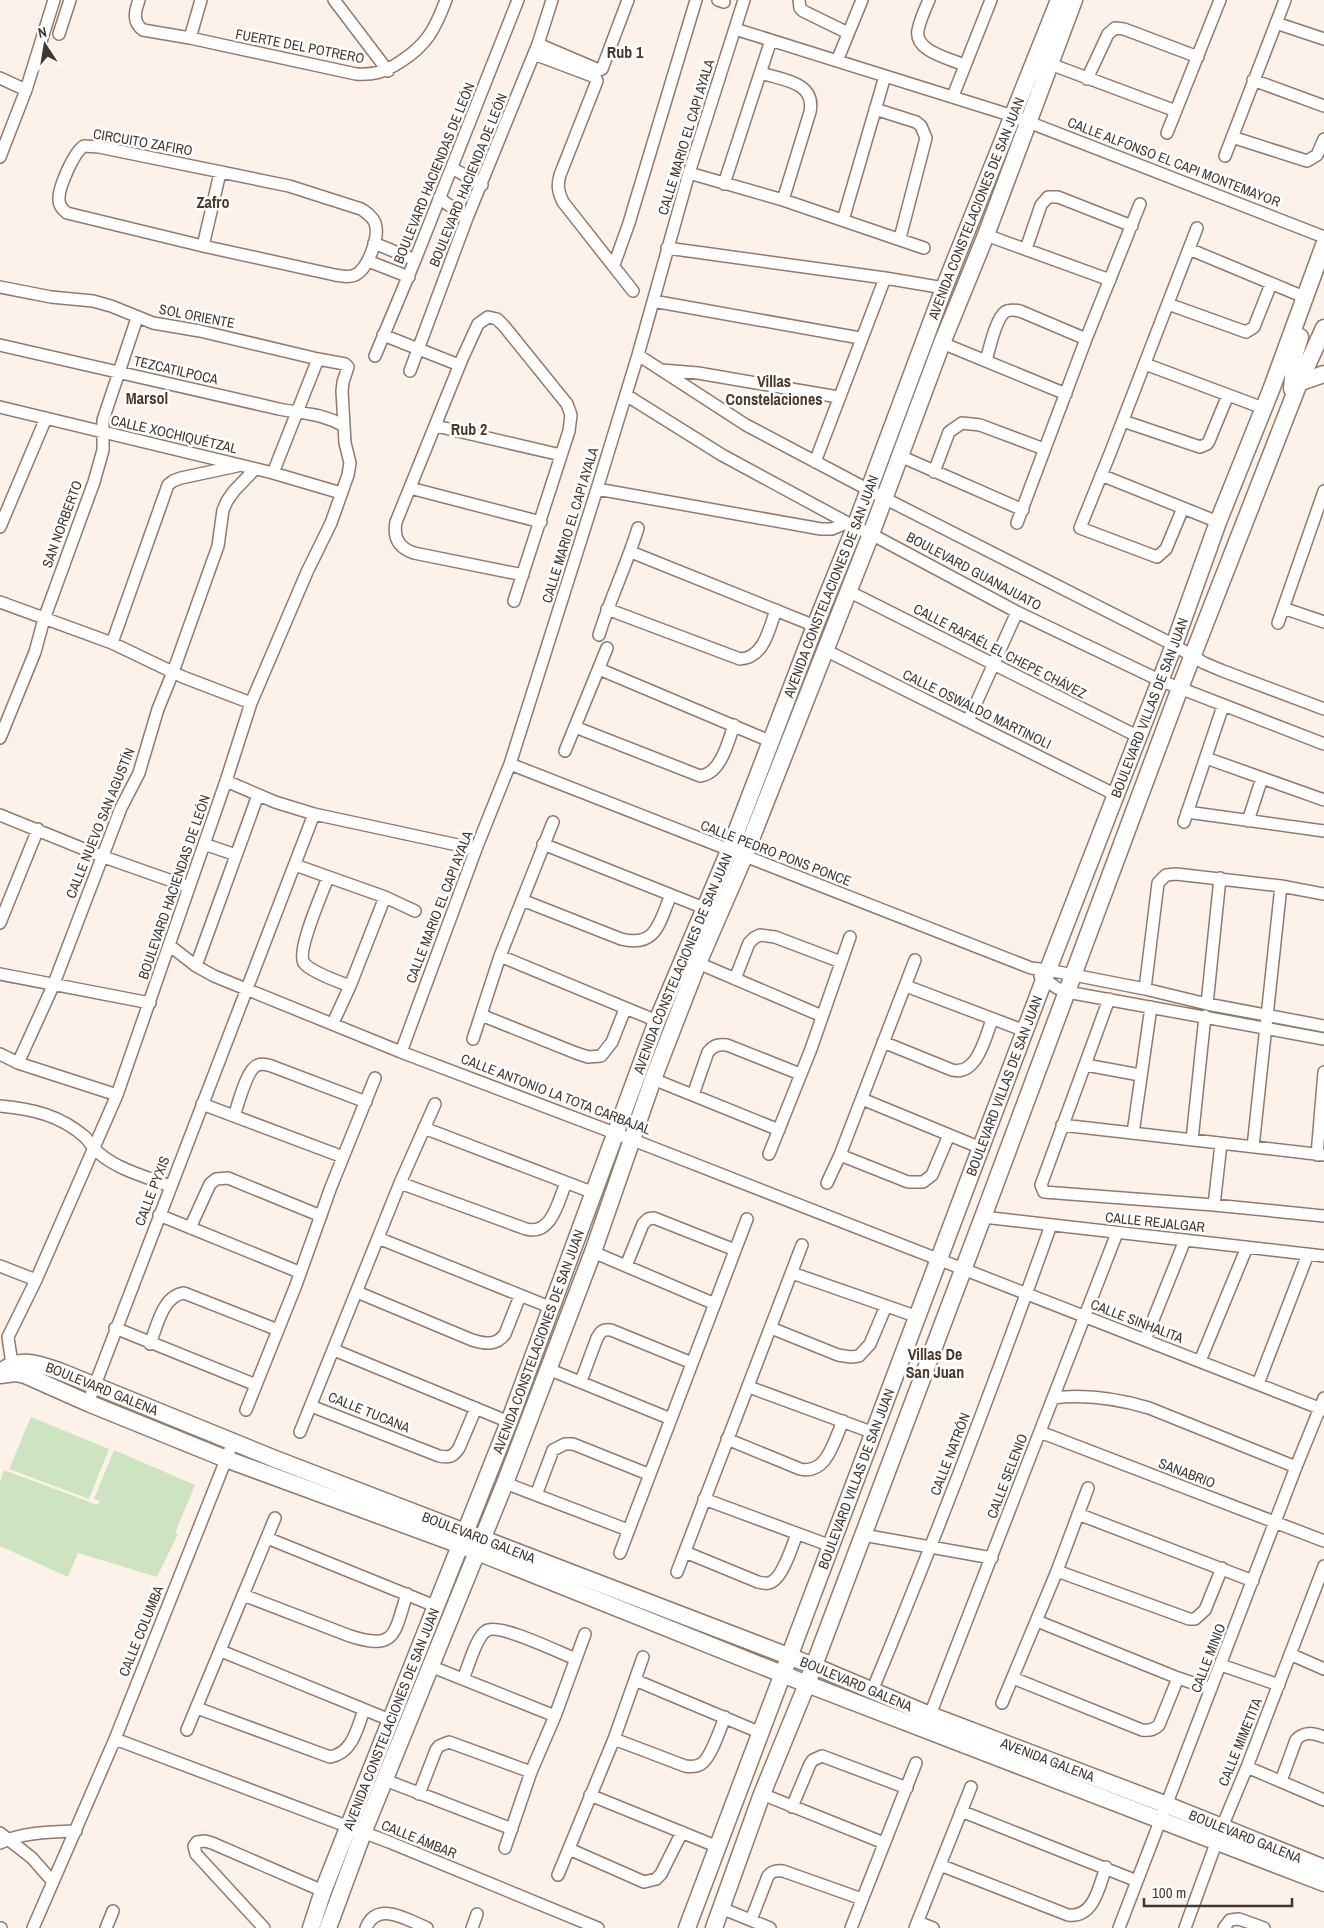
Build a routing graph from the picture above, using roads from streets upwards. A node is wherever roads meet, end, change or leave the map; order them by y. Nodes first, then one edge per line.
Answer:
1 (54, 0) edge
2 (70, 0) edge
3 (138, 0) edge
4 (201, 0) edge
5 (334, 0) edge
6 (446, 0) edge
7 (518, 0) edge
8 (552, 0) edge
9 (628, 0) edge
10 (696, 0) edge
11 (744, 0) edge
12 (799, 0) edge
13 (862, 0) edge
14 (929, 0) edge
15 (990, 0) edge
16 (1059, 0) edge
17 (1074, 0) edge
18 (1220, 0) edge
19 (1285, 0) edge
20 (1276, 23) junction
21 (735, 29) junction
22 (848, 33) junction
23 (59, 34) dead end
24 (190, 38) junction
25 (1324, 39) edge
26 (771, 40) junction
27 (536, 49) junction
28 (1198, 57) junction
29 (837, 61) junction
30 (1050, 64) junction
31 (964, 65) junction
32 (388, 71) junction
33 (761, 73) junction
34 (885, 76) junction
35 (0, 78) edge
36 (1087, 79) junction
37 (1254, 80) junction
38 (26, 90) junction
39 (952, 96) junction
40 (1324, 106) edge
41 (876, 109) junction
42 (1176, 111) junction
43 (1020, 119) junction
44 (1167, 134) dead end
45 (1232, 137) junction
46 (1324, 139) edge
47 (1225, 156) dead end
48 (0, 157) edge
49 (452, 168) junction
50 (220, 172) junction
51 (689, 173) junction
52 (724, 184) junction
53 (482, 185) junction
54 (439, 198) junction
55 (783, 200) junction
56 (1140, 204) dead end
57 (467, 218) junction
58 (843, 220) junction
59 (1132, 226) junction
60 (1197, 228) dead end
61 (986, 235) junction
62 (1324, 236) edge
63 (900, 238) junction
64 (374, 243) junction
65 (1324, 245) edge
66 (202, 246) junction
67 (667, 248) junction
68 (924, 248) dead end
69 (1026, 249) junction
70 (1189, 249) junction
71 (415, 260) junction
72 (368, 261) junction
73 (614, 265) junction
74 (1320, 269) edge
75 (409, 277) junction
76 (884, 278) junction
77 (1110, 280) junction
78 (1271, 284) junction
79 (0, 287) edge
80 (944, 288) junction
81 (633, 291) dead end
82 (1304, 298) junction
83 (654, 301) junction
84 (1168, 304) junction
85 (137, 318) junction
86 (1324, 328) edge
87 (384, 332) junction
88 (860, 338) junction
89 (1086, 339) junction
90 (942, 343) junction
91 (0, 345) edge
92 (420, 346) junction
93 (638, 355) junction
94 (375, 356) dead end
95 (318, 359) junction
96 (986, 361) junction
97 (461, 362) junction
98 (1324, 363) edge
99 (1145, 364) junction
100 (1324, 367) edge
101 (661, 370) junction
102 (410, 371) dead end
103 (118, 372) junction
104 (1324, 374) edge
105 (1294, 389) junction
106 (1271, 390) junction
107 (1066, 394) junction
108 (626, 395) junction
109 (1228, 395) junction
110 (838, 397) junction
111 (343, 407) joint
112 (0, 408) edge
113 (1263, 408) junction
114 (298, 412) junction
115 (46, 418) junction
116 (1123, 420) junction
117 (344, 426) junction
118 (436, 426) junction
119 (104, 434) junction
120 (1044, 449) junction
121 (561, 456) junction
122 (900, 456) junction
123 (814, 462) junction
124 (239, 465) junction
125 (255, 469) junction
126 (934, 472) junction
127 (273, 473) junction
128 (1101, 475) junction
129 (410, 488) junction
130 (597, 489) junction
131 (868, 489) junction
132 (1324, 491) edge
133 (341, 492) junction
134 (884, 498) junction
135 (1183, 508) junction
136 (1022, 510) junction
137 (541, 522) junction
138 (1218, 522) junction
139 (1018, 523) dead end
140 (850, 525) junction
141 (0, 528) edge
142 (638, 528) dead end
143 (871, 534) junction
144 (631, 552) junction
145 (523, 575) junction
146 (848, 591) junction
147 (514, 601) dead end
148 (0, 602) edge
149 (1283, 608) junction
150 (607, 609) junction
151 (776, 610) junction
152 (1017, 612) junction
153 (44, 619) junction
154 (1324, 622) edge
155 (1278, 623) dead end
156 (815, 626) junction
157 (599, 635) dead end
158 (112, 643) junction
159 (1174, 645) junction
160 (608, 648) dead end
161 (825, 650) junction
162 (1193, 656) junction
163 (992, 665) junction
164 (599, 669) junction
165 (173, 672) junction
166 (1159, 680) junction
167 (1180, 688) junction
168 (251, 704) junction
169 (1224, 706) junction
170 (1324, 709) edge
171 (968, 721) junction
172 (734, 725) junction
173 (575, 727) junction
174 (1139, 737) junction
175 (0, 738) edge
176 (772, 742) junction
177 (1324, 744) edge
178 (565, 751) dead end
179 (1206, 758) junction
180 (510, 764) junction
181 (1262, 778) junction
182 (226, 781) junction
183 (258, 795) junction
184 (1116, 795) junction
185 (1324, 800) edge
186 (314, 814) junction
187 (0, 815) edge
188 (1248, 821) junction
189 (553, 822) dead end
190 (38, 829) junction
191 (1324, 831) edge
192 (204, 844) junction
193 (544, 844) junction
194 (476, 848) junction
195 (737, 854) junction
196 (101, 856) junction
197 (236, 856) junction
198 (295, 865) junction
199 (328, 878) junction
200 (1220, 878) junction
201 (1281, 886) junction
202 (189, 887) junction
203 (1324, 894) edge
204 (670, 895) junction
205 (386, 897) junction
206 (522, 900) junction
207 (704, 908) junction
208 (415, 911) dead end
209 (0, 923) edge
210 (850, 937) dead end
211 (168, 944) junction
212 (500, 956) junction
213 (915, 960) dead end
214 (841, 962) junction
215 (698, 963) junction
216 (196, 966) junction
217 (0, 974) edge
218 (1046, 975) junction
219 (1073, 976) junction
220 (735, 979) junction
221 (53, 986) junction
222 (350, 986) junction
223 (906, 986) junction
224 (246, 989) junction
225 (1145, 989) junction
226 (1067, 992) junction
227 (1109, 999) junction
228 (150, 1003) junction
229 (1207, 1004) junction
230 (1151, 1007) junction
231 (625, 1009) junction
232 (481, 1015) junction
233 (822, 1016) junction
234 (1206, 1016) junction
235 (1268, 1016) junction
236 (992, 1020) junction
237 (657, 1021) junction
238 (333, 1023) junction
239 (1324, 1026) edge
240 (1267, 1028) junction
241 (1025, 1031) junction
242 (472, 1039) dead end
243 (1324, 1039) edge
244 (883, 1042) junction
245 (401, 1052) junction
246 (0, 1054) edge
247 (18, 1063) junction
248 (1086, 1065) junction
249 (1324, 1072) edge
250 (800, 1074) junction
251 (1140, 1075) junction
252 (375, 1078) dead end
253 (653, 1079) junction
254 (117, 1095) junction
255 (693, 1095) junction
256 (862, 1099) junction
257 (366, 1102) junction
258 (202, 1104) junction
259 (435, 1104) dead end
260 (0, 1106) edge
261 (234, 1116) junction
262 (1062, 1125) junction
263 (424, 1128) junction
264 (779, 1130) junction
265 (616, 1133) junction
266 (1132, 1133) junction
267 (949, 1135) junction
268 (632, 1140) junction
269 (1192, 1140) junction
270 (1221, 1144) junction
271 (1253, 1147) junction
272 (95, 1148) junction
273 (981, 1148) junction
274 (769, 1154) dead end
275 (840, 1155) junction
276 (1320, 1155) edge
277 (343, 1157) junction
278 (400, 1183) junction
279 (566, 1183) junction
280 (827, 1183) dead end
281 (170, 1186) junction
282 (594, 1193) junction
283 (1214, 1205) junction
284 (159, 1215) junction
285 (321, 1216) junction
286 (1324, 1216) edge
287 (983, 1218) junction
288 (747, 1219) dead end
289 (1051, 1225) junction
290 (190, 1228) junction
291 (1117, 1232) junction
292 (378, 1238) junction
293 (1185, 1240) junction
294 (802, 1245) dead end
295 (1247, 1247) junction
296 (735, 1250) junction
297 (592, 1252) junction
298 (1308, 1254) junction
299 (1324, 1256) edge
300 (939, 1259) junction
301 (0, 1266) edge
302 (626, 1266) junction
303 (963, 1269) junction
304 (299, 1272) junction
305 (792, 1273) junction
306 (36, 1280) junction
307 (357, 1292) junction
308 (1028, 1294) junction
309 (520, 1296) junction
310 (715, 1304) junction
311 (886, 1306) junction
312 (552, 1308) junction
313 (918, 1317) junction
314 (1085, 1317) junction
315 (115, 1328) junction
316 (771, 1328) junction
317 (278, 1330) junction
318 (4, 1335) edge
319 (1145, 1340) junction
320 (150, 1344) junction
321 (334, 1350) junction
322 (1200, 1362) junction
323 (692, 1363) junction
324 (548, 1369) junction
325 (13, 1370) edge
326 (581, 1381) junction
327 (1258, 1384) junction
328 (94, 1385) junction
329 (256, 1385) junction
330 (749, 1387) junction
331 (1053, 1398) junction
332 (88, 1403) junction
333 (311, 1406) junction
334 (1323, 1406) edge
335 (476, 1408) junction
336 (246, 1410) dead end
337 (671, 1419) junction
338 (843, 1421) junction
339 (509, 1422) junction
340 (300, 1432) dead end
341 (1040, 1432) junction
342 (874, 1433) junction
343 (727, 1439) junction
344 (233, 1442) junction
345 (226, 1458) junction
346 (1296, 1467) junction
347 (648, 1474) junction
348 (505, 1483) junction
349 (1088, 1488) dead end
350 (536, 1495) junction
351 (704, 1499) junction
352 (1078, 1514) junction
353 (275, 1518) dead end
354 (1274, 1523) junction
355 (628, 1530) junction
356 (798, 1534) junction
357 (863, 1535) junction
358 (266, 1538) junction
359 (462, 1538) junction
360 (1324, 1541) edge
361 (479, 1545) junction
362 (831, 1546) junction
363 (930, 1547) junction
364 (685, 1552) junction
365 (620, 1553) dead end
366 (992, 1558) junction
367 (1324, 1566) edge
368 (1222, 1568) junction
369 (1058, 1571) junction
370 (677, 1572) dead end
371 (1253, 1581) junction
372 (407, 1594) junction
373 (243, 1595) junction
374 (435, 1606) junction
375 (1037, 1621) junction
376 (585, 1634) dead end
377 (220, 1651) junction
378 (1290, 1654) junction
379 (790, 1657) junction
380 (643, 1658) dead end
381 (576, 1659) junction
382 (1221, 1665) junction
383 (430, 1666) junction
384 (814, 1666) junction
385 (1324, 1668) edge
386 (784, 1674) junction
387 (1013, 1678) junction
388 (1178, 1678) junction
389 (463, 1680) junction
390 (635, 1680) junction
391 (807, 1684) junction
392 (1278, 1685) junction
393 (1211, 1689) junction
394 (872, 1691) junction
395 (1002, 1703) dead end
396 (197, 1708) junction
397 (364, 1710) junction
398 (555, 1716) junction
399 (725, 1717) junction
400 (390, 1720) junction
401 (928, 1722) junction
402 (188, 1730) dead end
403 (761, 1733) junction
404 (1324, 1737) edge
405 (115, 1739) junction
406 (614, 1739) junction
407 (916, 1763) dead end
408 (1248, 1767) junction
409 (531, 1772) junction
410 (385, 1780) junction
411 (1281, 1781) junction
412 (971, 1787) dead end
413 (906, 1788) junction
414 (419, 1794) junction
415 (762, 1794) junction
416 (590, 1796) junction
417 (1324, 1800) edge
418 (792, 1807) junction
419 (961, 1812) junction
420 (1164, 1812) junction
421 (512, 1828) junction
422 (76, 1831) junction
423 (356, 1831) junction
424 (682, 1832) junction
425 (1219, 1834) junction
426 (2, 1839) edge
427 (884, 1842) junction
428 (718, 1847) junction
429 (505, 1848) dead end
430 (569, 1849) junction
431 (940, 1865) junction
432 (1106, 1867) junction
433 (1324, 1868) edge
434 (558, 1875) dead end
435 (1137, 1881) junction
436 (53, 1882) junction
437 (1324, 1883) edge
438 (323, 1891) junction
439 (862, 1900) junction
440 (721, 1908) junction
441 (113, 1911) dead end
442 (477, 1914) dead end
443 (750, 1920) junction
444 (916, 1925) edge
445 (33, 1928) edge
446 (106, 1928) edge
447 (264, 1928) edge
448 (311, 1928) edge
449 (328, 1928) edge
450 (366, 1928) edge
451 (427, 1928) edge
452 (472, 1928) edge
453 (598, 1928) edge
454 (687, 1928) edge
455 (714, 1928) edge
456 (770, 1928) edge
457 (851, 1928) edge
458 (933, 1928) edge
459 (1119, 1928) edge
460 (1185, 1928) edge
461 (1224, 1928) edge
462 (1264, 1928) edge

1 - 38 street
2 - 23 street
3 - 24 street, FUERTE DEL POTRERO
4 - 24 street
5 - 32 street
6 - 32 street, FUERTE DEL POTRERO
7 - 49 street, BOULEVARD HACIENDAS DE LEÓN
8 - 27 street, BOULEVARD HACIENDA DE LEÓN
9 - 27 street
10 - 73 street
11 - 21 street, CALLE MARIO EL CAPI AYALA
12 - 22 street
13 - 22 street
14 - 31 street
15 - 31 street
16 - 43 street, AVENIDA CONSTELACIONES DE SAN JUAN
17 - 30 street, AVENIDA CONSTELACIONES DE SAN JUAN
18 - 28 street
19 - 20 street
20 - 25 street
20 - 37 street
21 - 26 street, CALLE ALFONSO EL CAPI MONTEMAYOR
21 - 51 street, CALLE MARIO EL CAPI AYALA
22 - 29 street
24 - 32 street, FUERTE DEL POTRERO
26 - 29 street, CALLE ALFONSO EL CAPI MONTEMAYOR
26 - 33 street
27 - 53 street, BOULEVARD HACIENDA DE LEÓN
27 - 73 street
28 - 36 street
28 - 42 street
29 - 34 street, CALLE ALFONSO EL CAPI MONTEMAYOR
30 - 36 street
30 - 43 street, AVENIDA CONSTELACIONES DE SAN JUAN
31 - 39 street
33 - 52 street
33 - 55 street
34 - 39 street, CALLE ALFONSO EL CAPI MONTEMAYOR
34 - 41 street
35 - 38 street
36 - 42 street
37 - 40 street
37 - 45 street
38 - 48 street
39 - 43 street, CALLE ALFONSO EL CAPI MONTEMAYOR
41 - 58 street
41 - 63 street
42 - 44 street
43 - 61 street, AVENIDA CONSTELACIONES DE SAN JUAN
43 - 62 street, CALLE ALFONSO EL CAPI MONTEMAYOR
43 - 80 street, AVENIDA CONSTELACIONES DE SAN JUAN
45 - 46 street
45 - 47 street
49 - 53 street
49 - 54 street, BOULEVARD HACIENDAS DE LEÓN
50 - 64 street, CIRCUITO ZAFIRO
50 - 66 street
50 - 66 street, CIRCUITO ZAFIRO
51 - 52 street
51 - 67 street, CALLE MARIO EL CAPI AYALA
52 - 55 street
53 - 57 street, BOULEVARD HACIENDA DE LEÓN
54 - 57 street
54 - 71 street, BOULEVARD HACIENDAS DE LEÓN
55 - 58 street
56 - 59 street
57 - 92 street, BOULEVARD HACIENDA DE LEÓN
58 - 63 street
59 - 69 street
59 - 77 street
60 - 70 street
61 - 69 street
61 - 90 street, AVENIDA CONSTELACIONES DE SAN JUAN
63 - 68 street
64 - 71 street
64 - 72 street, CIRCUITO ZAFIRO
65 - 74 street, BOULEVARD VILLAS DE SAN JUAN
66 - 72 street, CIRCUITO ZAFIRO
67 - 76 street
67 - 83 street, CALLE MARIO EL CAPI AYALA
69 - 77 street
70 - 78 street
70 - 84 street
71 - 75 street, BOULEVARD HACIENDAS DE LEÓN
72 - 75 street
73 - 81 street
74 - 82 street, BOULEVARD VILLAS DE SAN JUAN
75 - 87 street, BOULEVARD HACIENDAS DE LEÓN
76 - 80 street
76 - 88 street
77 - 89 street
78 - 82 street
78 - 84 street
79 - 85 street, SOL ORIENTE
80 - 131 street, AVENIDA CONSTELACIONES DE SAN JUAN
82 - 105 street
82 - 106 street, BOULEVARD VILLAS DE SAN JUAN
83 - 88 street
83 - 93 street, CALLE MARIO EL CAPI AYALA
84 - 99 street
85 - 95 street, SOL ORIENTE
85 - 103 street, SAN NORBERTO
86 - 105 street, BOULEVARD VILLAS DE SAN JUAN
87 - 92 street
87 - 94 street, BOULEVARD HACIENDAS DE LEÓN
88 - 110 street
89 - 96 street
89 - 107 street
90 - 96 street
90 - 122 street, AVENIDA CONSTELACIONES DE SAN JUAN
91 - 103 street, TEZCATILPOCA
92 - 97 street
92 - 102 street, BOULEVARD HACIENDA DE LEÓN
93 - 101 street, BOULEVARD GUANAJUATO
93 - 108 street, CALLE MARIO EL CAPI AYALA
95 - 111 street, SOL ORIENTE
95 - 114 street
96 - 107 street
97 - 118 street
97 - 121 street
98 - 100 street
99 - 109 street
99 - 116 street
101 - 110 street
101 - 123 street, BOULEVARD GUANAJUATO
103 - 114 street, TEZCATILPOCA
103 - 119 street, SAN NORBERTO
104 - 105 street
105 - 106 street
105 - 162 street, BOULEVARD VILLAS DE SAN JUAN
106 - 113 street, BOULEVARD VILLAS DE SAN JUAN
107 - 120 street
108 - 130 street, CALLE MARIO EL CAPI AYALA
108 - 140 street, BOULEVARD GUANAJUATO
109 - 113 street
109 - 116 street
110 - 123 street
111 - 117 street, BOULEVARD HACIENDAS DE LEÓN
112 - 115 street, CALLE XOCHIQUÉTZAL
113 - 138 street, BOULEVARD VILLAS DE SAN JUAN
114 - 117 street, TEZCATILPOCA
114 - 127 street
115 - 119 street, CALLE XOCHIQUÉTZAL
115 - 141 street
116 - 128 street
117 - 133 street, BOULEVARD HACIENDAS DE LEÓN
118 - 121 street
118 - 129 street
119 - 124 street, CALLE XOCHIQUÉTZAL
119 - 153 street, SAN NORBERTO
120 - 126 street
120 - 136 street
121 - 137 street
122 - 126 street
122 - 134 street, AVENIDA CONSTELACIONES DE SAN JUAN
123 - 131 street, BOULEVARD GUANAJUATO
124 - 125 street, CALLE XOCHIQUÉTZAL
124 - 158 street
125 - 127 street, CALLE XOCHIQUÉTZAL
125 - 165 street, CALLE NUEVO SAN AGUSTÍN
126 - 136 street
127 - 133 street, CALLE XOCHIQUÉTZAL
128 - 135 street
128 - 135 street
129 - 137 street
129 - 145 street
130 - 140 street
130 - 180 street, CALLE MARIO EL CAPI AYALA
131 - 134 street, BOULEVARD GUANAJUATO
131 - 140 street, AVENIDA CONSTELACIONES DE SAN JUAN
132 - 149 street
133 - 168 street, BOULEVARD HACIENDAS DE LEÓN
134 - 143 street, AVENIDA CONSTELACIONES DE SAN JUAN
134 - 159 street, BOULEVARD GUANAJUATO
135 - 138 street
136 - 139 street
137 - 145 street
138 - 159 street, BOULEVARD VILLAS DE SAN JUAN
140 - 143 street, BOULEVARD GUANAJUATO
140 - 156 street, AVENIDA CONSTELACIONES DE SAN JUAN
142 - 144 street
143 - 146 street, AVENIDA CONSTELACIONES DE SAN JUAN
143 - 152 street, BOULEVARD GUANAJUATO
144 - 150 street
144 - 151 street
145 - 147 street
146 - 161 street, AVENIDA CONSTELACIONES DE SAN JUAN
146 - 163 street, CALLE RAFAÉL EL CHEPE CHÁVEZ
148 - 153 street
149 - 154 street
149 - 155 street
150 - 151 street
150 - 157 street
151 - 156 street
152 - 163 street
152 - 166 street, BOULEVARD GUANAJUATO
153 - 158 street
153 - 175 street, SAN NORBERTO
156 - 176 street, AVENIDA CONSTELACIONES DE SAN JUAN
158 - 165 street
159 - 162 street, BOULEVARD GUANAJUATO
159 - 166 street, BOULEVARD VILLAS DE SAN JUAN
160 - 164 street
161 - 171 street, CALLE OSWALDO MARTINOLI
161 - 195 street, AVENIDA CONSTELACIONES DE SAN JUAN
162 - 167 street, BOULEVARD VILLAS DE SAN JUAN
162 - 170 street, BOULEVARD GUANAJUATO
163 - 171 street
163 - 174 street, CALLE RAFAÉL EL CHEPE CHÁVEZ
164 - 172 street
164 - 173 street
165 - 168 street
165 - 196 street, CALLE NUEVO SAN AGUSTÍN
166 - 167 street, BOULEVARD GUANAJUATO
166 - 174 street, BOULEVARD VILLAS DE SAN JUAN
167 - 169 street, BOULEVARD GUANAJUATO
167 - 219 street, BOULEVARD VILLAS DE SAN JUAN
168 - 182 street, BOULEVARD HACIENDAS DE LEÓN
169 - 177 street, BOULEVARD GUANAJUATO
169 - 179 street
171 - 184 street, CALLE OSWALDO MARTINOLI
172 - 173 street
172 - 176 street
173 - 178 street
174 - 184 street, BOULEVARD VILLAS DE SAN JUAN
176 - 195 street, AVENIDA CONSTELACIONES DE SAN JUAN
179 - 181 street
179 - 188 street
180 - 194 street, CALLE MARIO EL CAPI AYALA
180 - 195 street, CALLE PEDRO PONS PONCE
181 - 185 street
181 - 188 street
182 - 183 street
182 - 192 street, BOULEVARD HACIENDAS DE LEÓN
183 - 186 street
183 - 197 street
184 - 218 street, BOULEVARD VILLAS DE SAN JUAN
186 - 194 street
186 - 198 street, CALLE PYXIS
187 - 190 street
188 - 191 street
189 - 193 street
190 - 196 street
190 - 209 street
192 - 197 street
192 - 202 street, BOULEVARD HACIENDAS DE LEÓN
193 - 204 street
193 - 206 street
194 - 245 street, CALLE MARIO EL CAPI AYALA
195 - 207 street, AVENIDA CONSTELACIONES DE SAN JUAN
195 - 215 street, AVENIDA CONSTELACIONES DE SAN JUAN
195 - 218 street, CALLE PEDRO PONS PONCE
196 - 202 street
196 - 221 street, CALLE NUEVO SAN AGUSTÍN
197 - 216 street
198 - 199 street
198 - 224 street, CALLE PYXIS
199 - 205 street
199 - 222 street
200 - 201 street
200 - 225 street
200 - 229 street
201 - 203 street
201 - 235 street
202 - 211 street, BOULEVARD HACIENDAS DE LEÓN
204 - 206 street
204 - 207 street
205 - 208 street
205 - 222 street
206 - 212 street
207 - 237 street, AVENIDA CONSTELACIONES DE SAN JUAN
210 - 214 street
211 - 216 street, CALLE ANTONIO LA TOTA CARBAJAL
211 - 228 street, BOULEVARD HACIENDAS DE LEÓN
212 - 231 street
212 - 232 street
213 - 223 street
214 - 220 street
214 - 233 street
215 - 220 street
215 - 253 street, AVENIDA CONSTELACIONES DE SAN JUAN
216 - 224 street, CALLE ANTONIO LA TOTA CARBAJAL
217 - 221 street
218 - 219 street
218 - 226 street
218 - 241 street, BOULEVARD VILLAS DE SAN JUAN
219 - 225 street
219 - 226 street, BOULEVARD VILLAS DE SAN JUAN
220 - 233 street
221 - 228 street
221 - 247 street, CALLE NUEVO SAN AGUSTÍN
222 - 238 street
223 - 236 street
223 - 244 street
224 - 238 street, CALLE ANTONIO LA TOTA CARBAJAL
224 - 258 street, CALLE PYXIS
225 - 229 street
226 - 227 street
226 - 287 street, BOULEVARD VILLAS DE SAN JUAN
227 - 230 street
227 - 248 street
228 - 254 street, BOULEVARD HACIENDAS DE LEÓN
229 - 235 street
230 - 234 street
230 - 251 street
231 - 232 street
231 - 237 street
232 - 242 street
233 - 250 street
234 - 240 street
234 - 269 street
235 - 239 street
235 - 240 street
236 - 241 street
236 - 244 street
237 - 265 street, AVENIDA CONSTELACIONES DE SAN JUAN
238 - 245 street, CALLE ANTONIO LA TOTA CARBAJAL
240 - 243 street
240 - 271 street
241 - 273 street, BOULEVARD VILLAS DE SAN JUAN
244 - 256 street
245 - 265 street, CALLE ANTONIO LA TOTA CARBAJAL
246 - 247 street
247 - 254 street
248 - 251 street
248 - 262 street
249 - 276 street
250 - 255 street
250 - 264 street
251 - 266 street
252 - 257 street
253 - 255 street
253 - 268 street, AVENIDA CONSTELACIONES DE SAN JUAN
254 - 272 street, BOULEVARD HACIENDAS DE LEÓN
255 - 264 street
256 - 267 street
256 - 275 street
257 - 261 street
257 - 277 street
258 - 261 street
258 - 281 street, CALLE PYXIS
259 - 263 street, CALLE TUCANA
260 - 272 street
261 - 277 street
262 - 266 street
262 - 283 street
263 - 278 street, CALLE TUCANA
263 - 279 street
264 - 274 street
265 - 268 street, CALLE ANTONIO LA TOTA CARBAJAL
265 - 282 street, AVENIDA CONSTELACIONES DE SAN JUAN
266 - 269 street
267 - 273 street
267 - 275 street
268 - 297 street, AVENIDA CONSTELACIONES DE SAN JUAN
268 - 300 street, CALLE ANTONIO LA TOTA CARBAJAL
269 - 270 street
270 - 271 street
270 - 283 street
271 - 276 street
272 - 281 street
272 - 306 street, BOULEVARD HACIENDAS DE LEÓN
273 - 300 street, BOULEVARD VILLAS DE SAN JUAN
275 - 280 street
277 - 285 street
278 - 279 street
278 - 292 street, CALLE TUCANA
279 - 282 street
281 - 284 street, CALLE PYXIS
282 - 312 street, AVENIDA CONSTELACIONES DE SAN JUAN
283 - 286 street
284 - 290 street
284 - 315 street, CALLE PYXIS
285 - 290 street
285 - 304 street
287 - 289 street, CALLE REJALGAR
287 - 303 street, BOULEVARD VILLAS DE SAN JUAN
288 - 296 street
289 - 291 street, CALLE REJALGAR
289 - 308 street, CALLE NATRÓN
290 - 304 street
291 - 293 street, CALLE REJALGAR
291 - 314 street, CALLE SELENIO
292 - 307 street, CALLE TUCANA
292 - 309 street
293 - 295 street, CALLE REJALGAR
293 - 319 street
294 - 305 street
295 - 298 street, CALLE REJALGAR
295 - 322 street
296 - 302 street
296 - 310 street
297 - 302 street
297 - 324 street, AVENIDA CONSTELACIONES DE SAN JUAN
298 - 299 street, CALLE REJALGAR
298 - 327 street
300 - 303 street, CALLE SINHALITA
300 - 313 street, BOULEVARD VILLAS DE SAN JUAN
301 - 306 street
302 - 310 street
303 - 308 street, CALLE SINHALITA
303 - 357 street, BOULEVARD VILLAS DE SAN JUAN
304 - 317 street
305 - 311 street
305 - 316 street
306 - 318 street, BOULEVARD HACIENDAS DE LEÓN
307 - 309 street
307 - 321 street, CALLE TUCANA
308 - 314 street, CALLE SINHALITA
308 - 363 street, CALLE NATRÓN
309 - 312 street
310 - 323 street
311 - 313 street
311 - 316 street
312 - 339 street, AVENIDA CONSTELACIONES DE SAN JUAN
313 - 342 street, BOULEVARD VILLAS DE SAN JUAN
314 - 319 street, CALLE SINHALITA
314 - 331 street, CALLE SELENIO
315 - 320 street
315 - 328 street, CALLE PYXIS
316 - 330 street
317 - 320 street
317 - 329 street
318 - 325 street, BOULEVARD HACIENDAS DE LEÓN
319 - 322 street, CALLE SINHALITA
320 - 329 street
321 - 333 street, CALLE TUCANA
321 - 335 street
322 - 327 street, CALLE SINHALITA
323 - 326 street
323 - 337 street
324 - 326 street
324 - 348 street, AVENIDA CONSTELACIONES DE SAN JUAN
325 - 328 street, BOULEVARD GALENA
325 - 332 street, BOULEVARD GALENA
326 - 337 street
327 - 334 street, CALLE SINHALITA
328 - 332 street, CALLE PYXIS
328 - 344 street, BOULEVARD GALENA
329 - 336 street
330 - 338 street
330 - 343 street
331 - 341 street, CALLE SELENIO
331 - 346 street
332 - 345 street, BOULEVARD GALENA
333 - 335 street, CALLE TUCANA
333 - 340 street
334 - 346 street, CALLE MINIO
335 - 339 street
337 - 347 street
338 - 342 street
338 - 343 street
339 - 359 street, AVENIDA CONSTELACIONES DE SAN JUAN
341 - 354 street, SANABRIO
341 - 366 street, CALLE SELENIO
342 - 362 street, BOULEVARD VILLAS DE SAN JUAN
343 - 351 street
344 - 345 street, CALLE COLUMBA
344 - 359 street, BOULEVARD GALENA
345 - 359 street, BOULEVARD GALENA
345 - 405 street, CALLE COLUMBA
346 - 354 street, CALLE MINIO
347 - 350 street
347 - 355 street
348 - 350 street
348 - 361 street, AVENIDA CONSTELACIONES DE SAN JUAN
349 - 352 street
350 - 355 street
351 - 356 street
351 - 364 street
352 - 368 street
352 - 369 street
353 - 358 street
354 - 360 street, SANABRIO
354 - 371 street, CALLE MINIO
355 - 365 street
356 - 362 street
356 - 364 street
357 - 363 street
357 - 384 street, BOULEVARD VILLAS DE SAN JUAN
358 - 372 street
358 - 373 street
359 - 361 street, BOULEVARD GALENA
359 - 374 street, AVENIDA CONSTELACIONES DE SAN JUAN
361 - 379 street, BOULEVARD GALENA
361 - 383 street, AVENIDA CONSTELACIONES DE SAN JUAN
361 - 386 street, BOULEVARD GALENA
362 - 379 street, BOULEVARD VILLAS DE SAN JUAN
363 - 366 street
363 - 394 street, CALLE NATRÓN
364 - 370 street
366 - 401 street, CALLE SELENIO
367 - 378 street, CALLE MIMETITA
368 - 369 street
368 - 371 street
369 - 375 street
371 - 382 street, CALLE MINIO
372 - 373 street
372 - 374 street
373 - 377 street
374 - 400 street, AVENIDA CONSTELACIONES DE SAN JUAN
375 - 387 street
375 - 388 street
376 - 381 street
377 - 396 street
377 - 397 street
378 - 385 street
378 - 392 street, CALLE MIMETITA
379 - 384 street, BOULEVARD GALENA
379 - 386 street, BOULEVARD VILLAS DE SAN JUAN
380 - 390 street
381 - 389 street
381 - 398 street
382 - 392 street
382 - 393 street, CALLE MINIO
383 - 389 street
383 - 410 street, AVENIDA CONSTELACIONES DE SAN JUAN
384 - 391 street, BOULEVARD VILLAS DE SAN JUAN
384 - 394 street, BOULEVARD GALENA
386 - 391 street, BOULEVARD GALENA
386 - 403 street, BOULEVARD VILLAS DE SAN JUAN
387 - 388 street
387 - 395 street
388 - 393 street
389 - 398 street
390 - 399 street
390 - 406 street
391 - 401 street, BOULEVARD GALENA
391 - 415 street, BOULEVARD VILLAS DE SAN JUAN
392 - 408 street, CALLE MIMETITA
393 - 420 street, CALLE MINIO
394 - 401 street, BOULEVARD GALENA
396 - 397 street
396 - 402 street
397 - 400 street
398 - 409 street
399 - 403 street
399 - 406 street
400 - 423 street, AVENIDA CONSTELACIONES DE SAN JUAN
401 - 420 street, AVENIDA GALENA
403 - 428 street, BOULEVARD VILLAS DE SAN JUAN
404 - 411 street
405 - 422 street, CALLE COLUMBA
405 - 423 street, CALLE ÁMBAR
406 - 416 street
407 - 413 street
408 - 411 street
408 - 425 street, CALLE MIMETITA
409 - 414 street
409 - 421 street
410 - 414 street
410 - 423 street, AVENIDA CONSTELACIONES DE SAN JUAN
411 - 417 street
412 - 419 street
413 - 418 street
413 - 427 street
414 - 421 street
415 - 418 street
415 - 440 street, BOULEVARD VILLAS DE SAN JUAN
416 - 424 street
416 - 430 street
418 - 427 street
419 - 431 street
419 - 432 street
420 - 425 street, BOULEVARD GALENA
420 - 435 street, CALLE MINIO
421 - 429 street
422 - 426 street
422 - 436 street, CALLE COLUMBA
423 - 438 street, AVENIDA CONSTELACIONES DE SAN JUAN
423 - 449 street, AVENIDA CONSTELACIONES DE SAN JUAN
423 - 453 street, CALLE ÁMBAR
424 - 428 street
424 - 430 street
425 - 433 street, BOULEVARD GALENA
425 - 437 street, BOULEVARD GALENA
425 - 460 street, CALLE MIMETITA
426 - 436 street
427 - 439 street
428 - 454 street, BOULEVARD VILLAS DE SAN JUAN
430 - 434 street
431 - 432 street
431 - 444 street
432 - 435 street
435 - 459 street, CALLE MINIO
436 - 445 street, CALLE COLUMBA
438 - 447 street
438 - 448 street, AVENIDA CONSTELACIONES DE SAN JUAN
439 - 443 street
439 - 457 street
440 - 443 street
440 - 455 street, BOULEVARD VILLAS DE SAN JUAN
441 - 446 street
442 - 452 street
443 - 456 street
444 - 458 street
450 - 451 street
461 - 462 street

